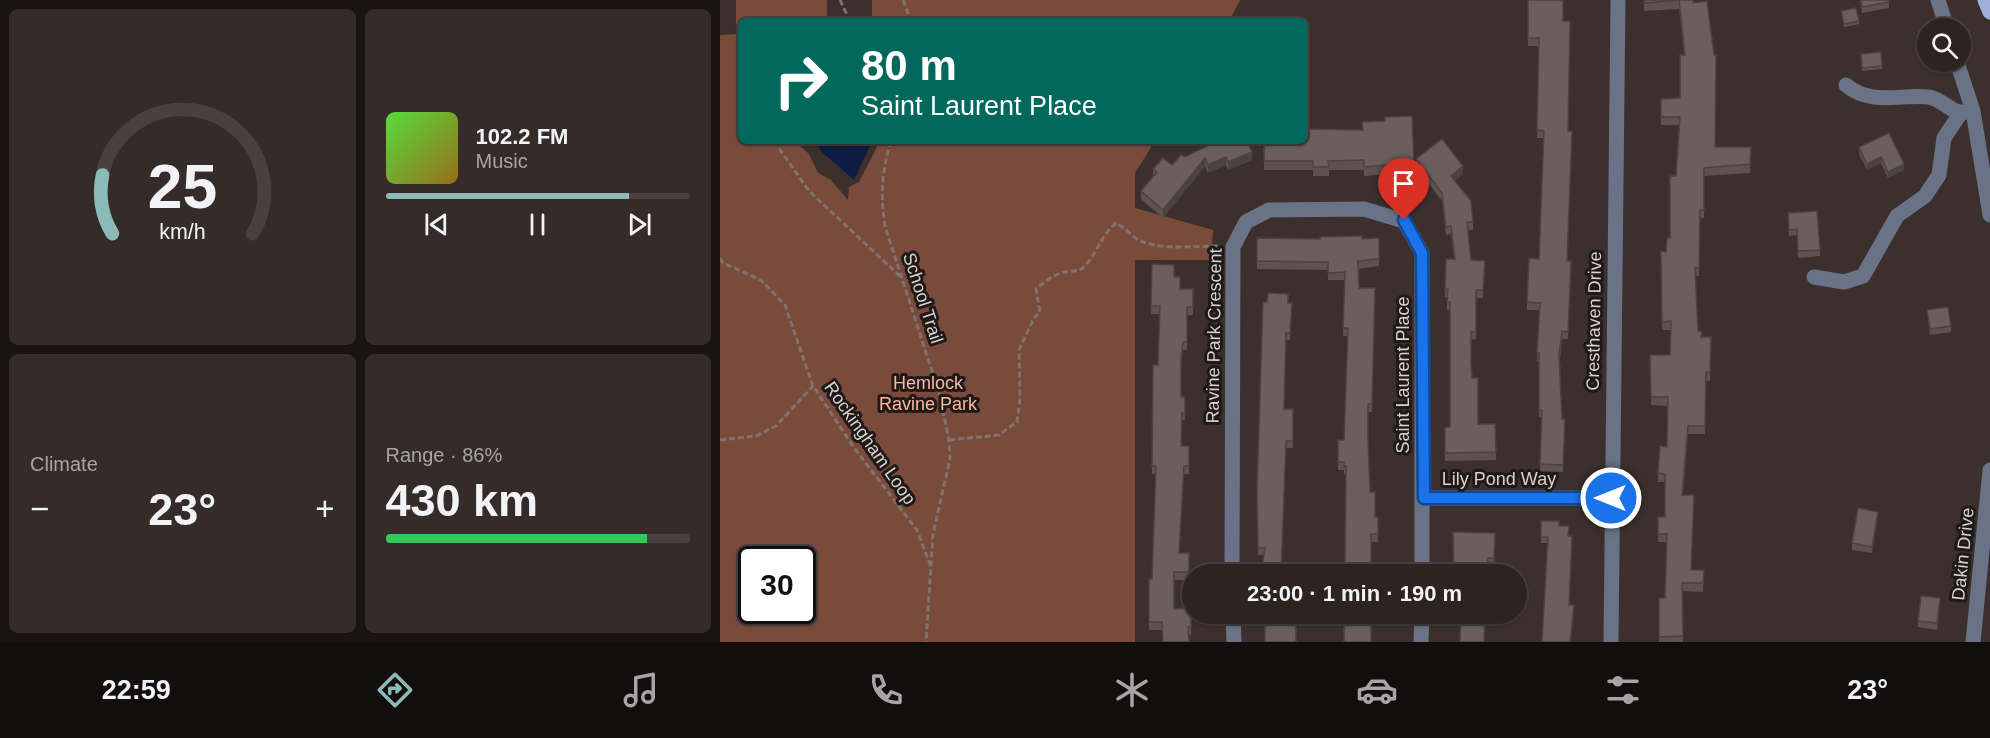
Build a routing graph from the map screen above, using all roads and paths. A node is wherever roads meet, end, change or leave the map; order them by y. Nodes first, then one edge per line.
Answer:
1 (840, 0) edge
2 (903, 0) edge
3 (1618, 0) edge
4 (1938, 0) edge
5 (1985, 0) edge
6 (1990, 12) edge
7 (849, 18) edge
8 (910, 18) edge
9 (1944, 18) edge
10 (1959, 72) edge
11 (1846, 85) dead end
12 (1966, 113) junction
13 (776, 144) edge
14 (890, 144) edge
15 (1364, 209) joint
16 (1990, 215) edge
17 (1233, 247) junction
18 (720, 258) edge
19 (1814, 277) dead end
20 (902, 279) junction
21 (813, 386) junction
22 (720, 440) edge
23 (948, 440) junction
24 (1990, 470) edge
25 (1424, 498) junction
26 (1611, 498) junction
27 (1232, 564) edge
28 (1422, 564) edge
29 (932, 568) junction
30 (1233, 624) edge
31 (1422, 624) edge
32 (926, 642) edge
33 (1234, 642) edge
34 (1421, 642) edge
35 (1611, 642) edge
36 (1973, 642) edge

1 - 7 path
2 - 8 path
3 - 26 street, Cresthaven Drive
4 - 9 street
5 - 6 main road
10 - 12 street
11 - 12 street
12 - 16 street
12 - 19 street
13 - 20 path
14 - 20 path, School Trail
15 - 17 street, Ravine Park Crescent
15 - 25 street, Saint Laurent Place
17 - 23 path
17 - 27 street, Ravine Park Crescent
18 - 21 path, Rockingham Loop
20 - 23 path, School Trail
21 - 22 path
21 - 29 path, Rockingham Loop
23 - 29 path, School Trail
24 - 36 street, Dakin Drive
25 - 26 street, Lily Pond Way
25 - 28 street, Saint Laurent Place
26 - 35 street, Cresthaven Drive
29 - 32 path, School Trail
30 - 33 street
31 - 34 street

